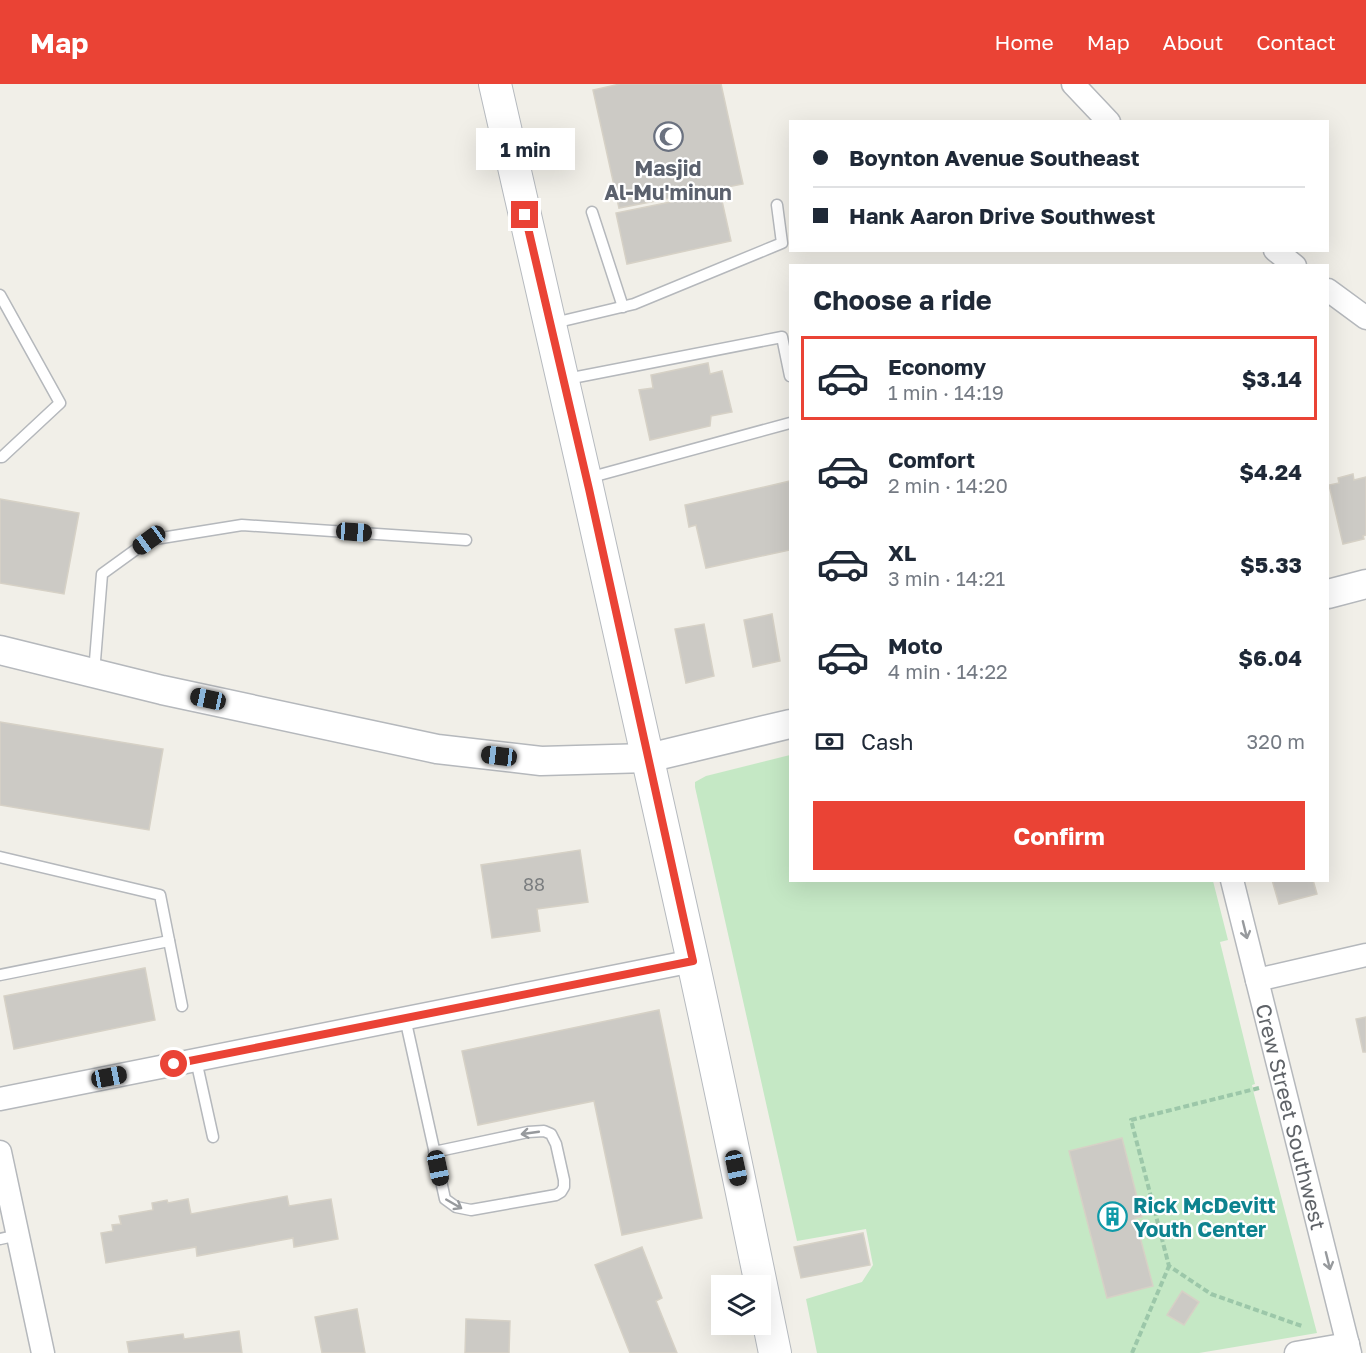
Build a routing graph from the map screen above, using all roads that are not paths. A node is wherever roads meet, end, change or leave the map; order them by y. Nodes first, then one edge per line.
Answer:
1 (495, 84) edge
2 (1073, 84) edge
3 (1107, 120) edge
4 (777, 205) dead end
5 (592, 212) dead end
6 (1278, 252) edge
7 (1292, 264) edge
8 (1329, 291) edge
9 (0, 296) edge
10 (622, 307) junction
11 (1366, 318) edge
12 (550, 324) junction
13 (789, 371) edge
14 (563, 380) junction
15 (789, 423) edge
16 (0, 456) edge
17 (586, 479) junction
18 (466, 540) dead end
19 (1366, 584) edge
20 (1329, 594) edge
21 (0, 650) edge
22 (94, 673) junction
23 (789, 724) edge
24 (648, 758) junction
25 (0, 857) edge
26 (1232, 882) edge
27 (170, 941) junction
28 (1366, 955) edge
29 (693, 961) junction
30 (0, 975) edge
31 (1257, 980) junction
32 (182, 1006) dead end
33 (405, 1018) junction
34 (196, 1060) junction
35 (0, 1099) edge
36 (213, 1137) dead end
37 (0, 1152) edge
38 (434, 1152) junction
39 (9, 1237) edge
40 (1349, 1348) edge
41 (43, 1353) edge
42 (775, 1353) edge
43 (1296, 1353) edge

1 - 12 main road
2 - 3 street
4 - 10 lane
5 - 10 lane
6 - 7 street
8 - 11 street
9 - 16 lane
10 - 12 lane
12 - 14 main road
13 - 14 lane
14 - 17 main road
15 - 17 lane
17 - 24 main road
18 - 22 lane
19 - 20 street
21 - 22 street
22 - 24 street
23 - 24 street
24 - 29 main road
25 - 27 lane
26 -> 31 street, Crew Street Southwest
27 - 30 lane
27 - 32 lane
28 - 31 street
29 - 33 street
29 - 42 main road
31 -> 40 street, Crew Street Southwest
33 - 34 street
33 - 38 lane
34 - 35 street
34 - 36 lane
37 - 39 street
38 -> 38 lane
39 - 41 street
40 - 43 street

